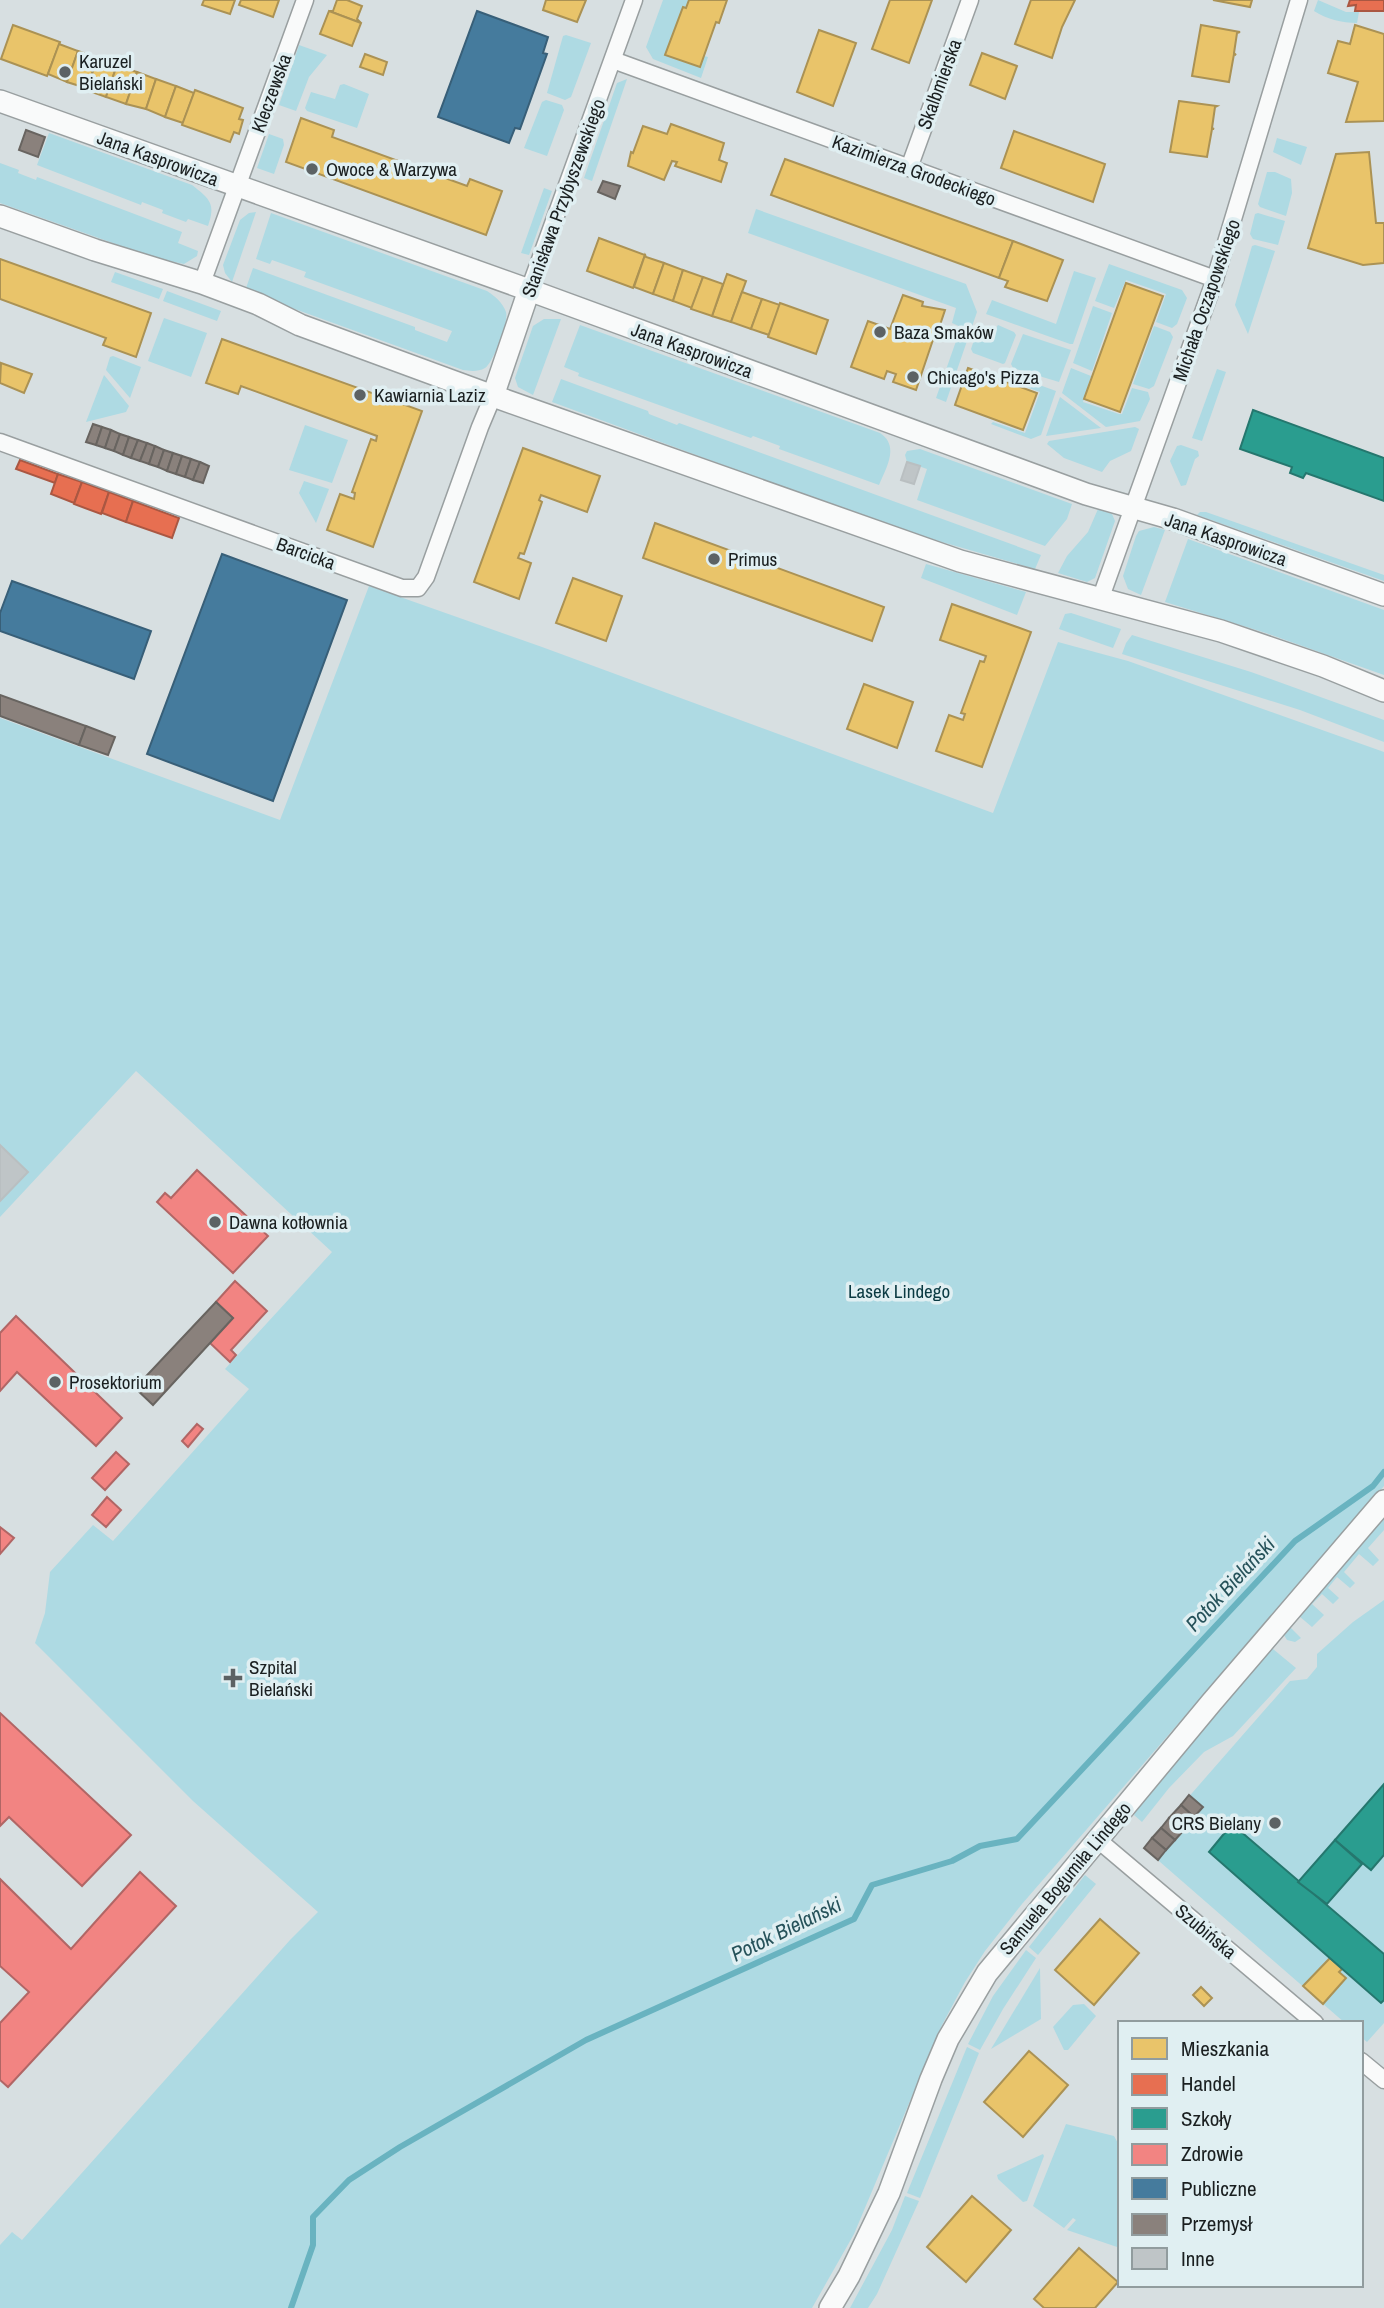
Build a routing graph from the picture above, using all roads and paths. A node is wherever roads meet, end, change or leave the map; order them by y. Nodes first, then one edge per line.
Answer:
1 (305, 0) edge
2 (634, 0) edge
3 (970, 0) edge
4 (1299, 0) edge
5 (613, 60) junction
6 (0, 102) edge
7 (909, 168) junction
8 (238, 187) junction
9 (0, 216) edge
10 (1215, 279) junction
11 (202, 283) junction
12 (529, 290) junction
13 (493, 396) junction
14 (0, 442) edge
15 (1133, 508) junction
16 (1384, 596) edge
17 (1101, 597) junction
18 (1384, 691) edge
19 (1384, 1501) edge
20 (1097, 1839) junction
21 (1313, 2021) edge
22 (1363, 2063) edge
23 (1384, 2080) edge
24 (830, 2308) edge

1 - 8 street, Kleczewska
2 - 5 street, Stanisława Przybyszewskiego
3 - 7 street, Skalbmierska
4 - 10 street, Michała Oczapowskiego
5 - 7 street, Kazimierza Grodeckiego
5 - 12 street, Stanisława Przybyszewskiego
6 - 8 street, Jana Kasprowicza
7 - 10 street, Kazimierza Grodeckiego
8 - 11 street, Kleczewska
8 - 12 street, Jana Kasprowicza
9 - 11 street
10 - 15 street, Michała Oczapowskiego
11 - 13 street
12 - 13 street, Stanisława Przybyszewskiego
12 - 15 street, Jana Kasprowicza
13 - 14 street, Barcicka
13 - 17 street
15 - 16 street, Jana Kasprowicza
15 - 17 street, Michała Oczapowskiego
17 - 18 street
19 - 20 street, Samuela Bogumiła Lindego
20 - 21 street, Szubińska
20 - 24 street, Samuela Bogumiła Lindego
22 - 23 street

